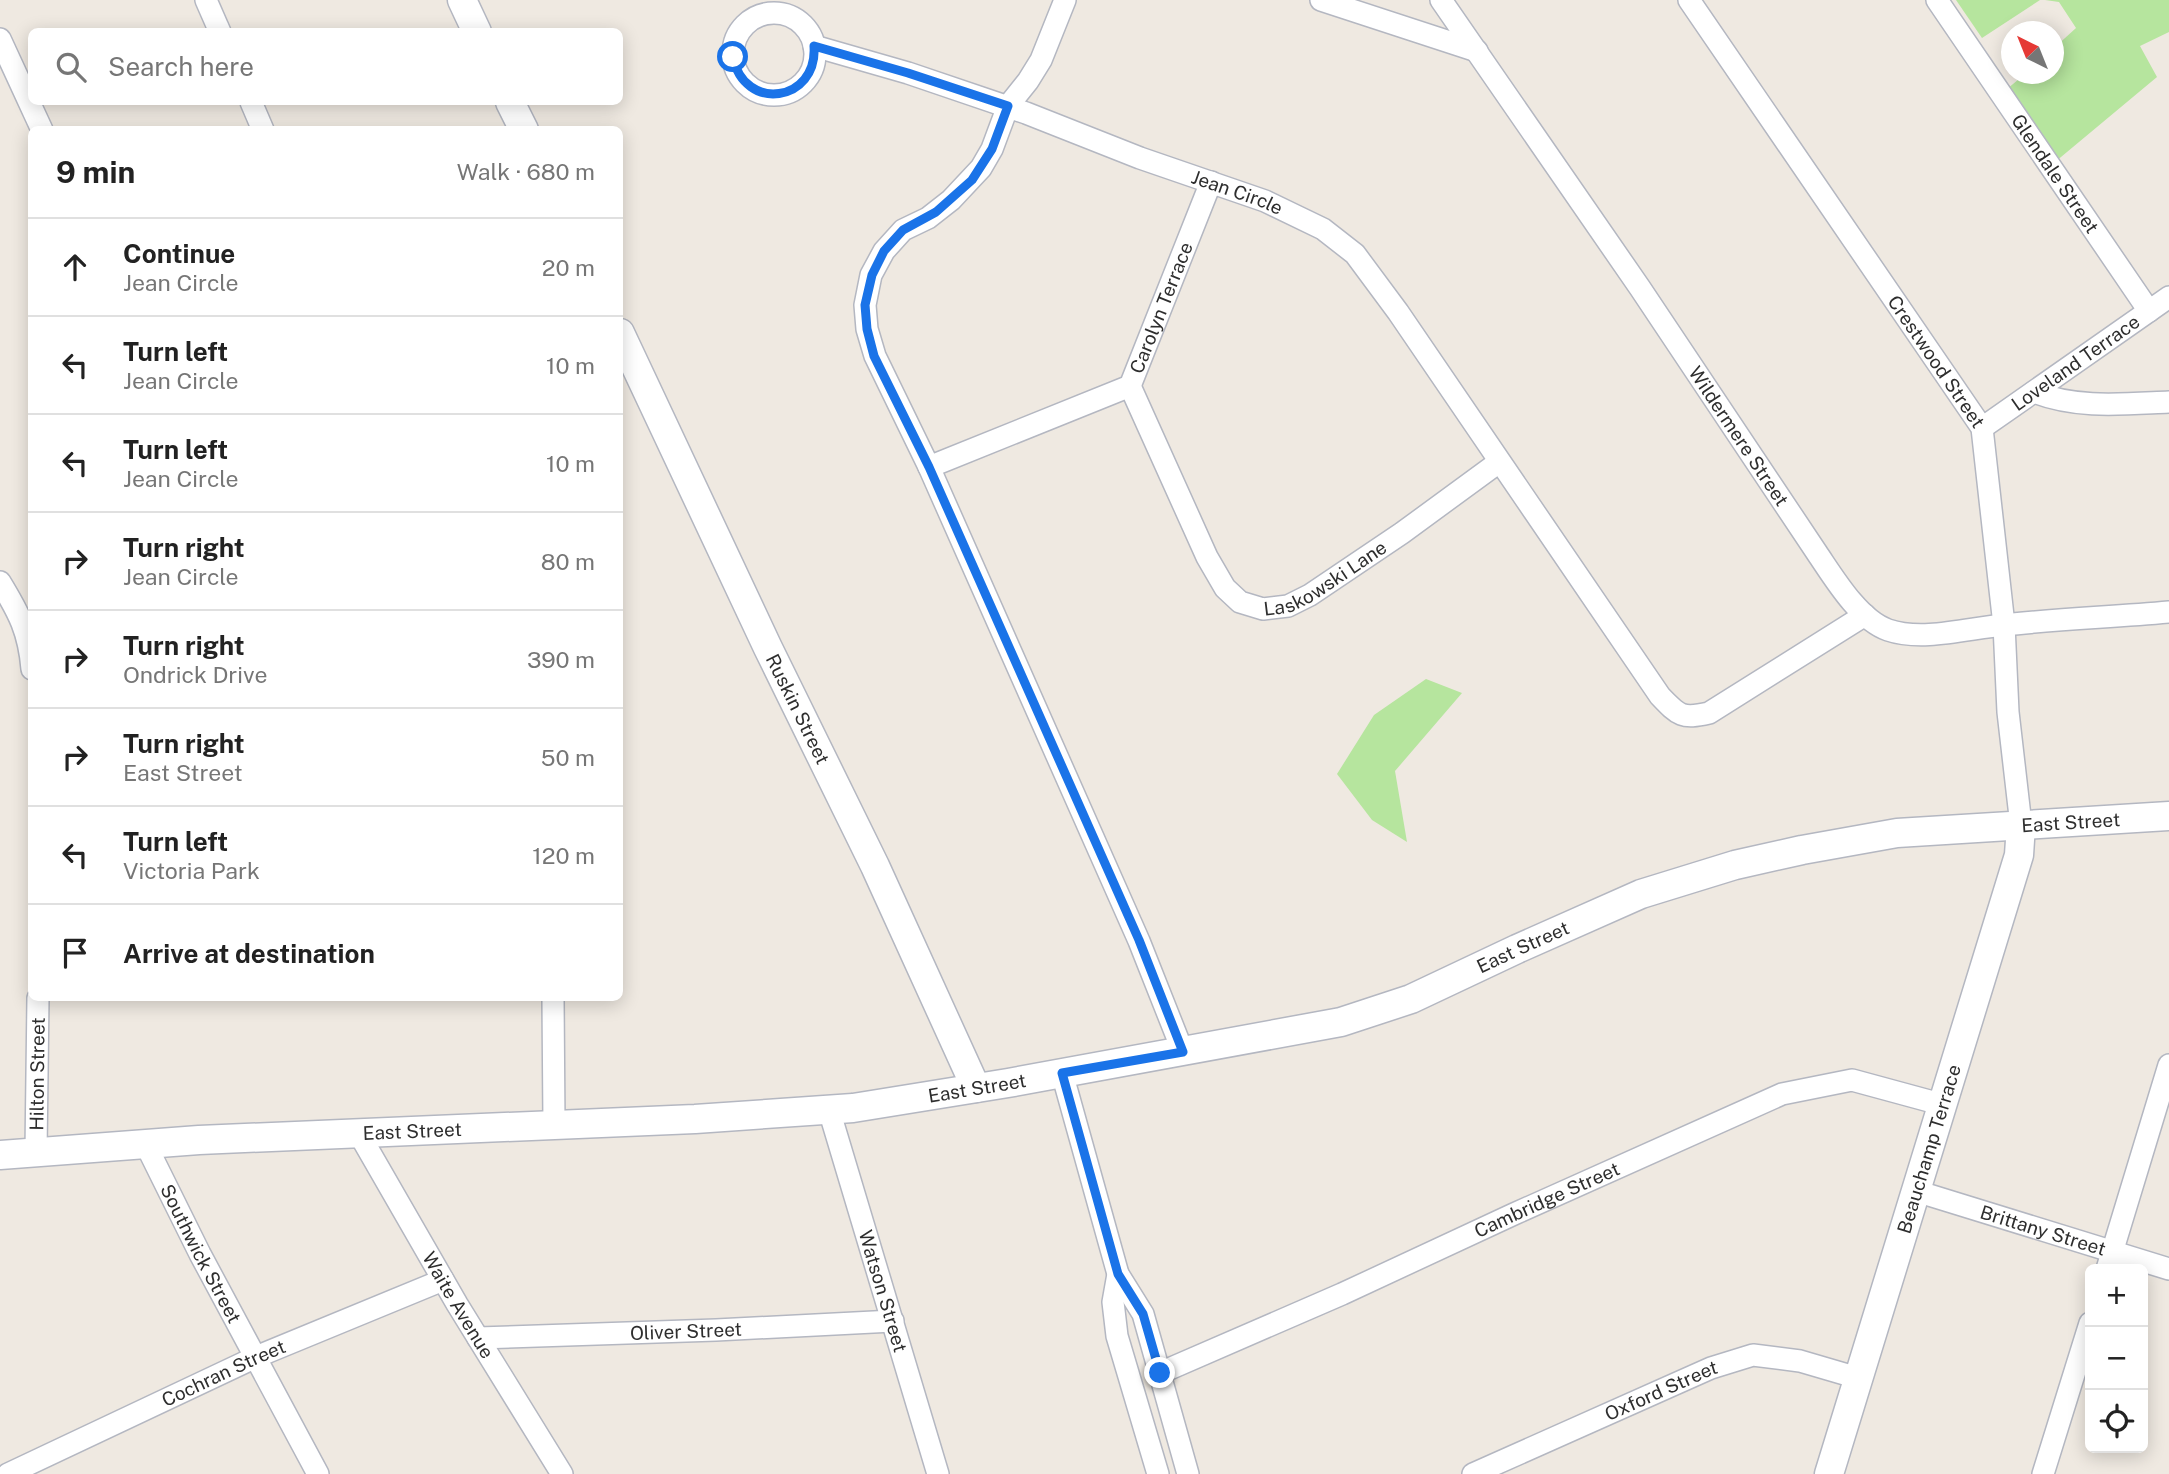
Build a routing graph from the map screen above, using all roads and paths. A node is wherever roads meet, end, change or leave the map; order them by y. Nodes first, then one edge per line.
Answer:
1 (206, 0) edge
2 (462, 0) edge
3 (1065, 0) edge
4 (1321, 0) edge
5 (1441, 0) edge
6 (1689, 0) edge
7 (1937, 0) edge
8 (218, 28) edge
9 (475, 28) edge
10 (0, 39) edge
11 (814, 46) dead end
12 (1477, 51) junction
13 (28, 101) edge
14 (30, 105) edge
15 (252, 105) edge
16 (512, 105) edge
17 (1008, 106) junction
18 (39, 126) edge
19 (262, 126) edge
20 (522, 126) edge
21 (1211, 182) junction
22 (2169, 298) edge
23 (2149, 311) junction
24 (623, 339) edge
25 (1130, 386) junction
26 (2034, 392) junction
27 (2169, 402) edge
28 (1982, 428) junction
29 (1499, 462) junction
30 (929, 467) junction
31 (0, 582) edge
32 (2169, 612) edge
33 (1865, 615) junction
34 (2004, 625) junction
35 (28, 640) edge
36 (2169, 816) edge
37 (2021, 825) junction
38 (38, 1001) edge
39 (553, 1001) edge
40 (1183, 1052) junction
41 (2169, 1065) edge
42 (1062, 1073) junction
43 (976, 1088) junction
44 (1944, 1105) junction
45 (830, 1110) junction
46 (554, 1124) junction
47 (358, 1132) junction
48 (145, 1143) junction
49 (36, 1151) junction
50 (0, 1155) edge
51 (1916, 1191) junction
52 (2110, 1260) edge
53 (2169, 1269) edge
54 (1118, 1274) junction
55 (443, 1280) junction
56 (893, 1321) junction
57 (2089, 1327) edge
58 (478, 1338) junction
59 (256, 1357) junction
60 (1160, 1373) junction
61 (1858, 1378) junction
62 (8, 1474) edge
63 (318, 1474) edge
64 (562, 1474) edge
65 (938, 1474) edge
66 (1158, 1474) edge
67 (1188, 1474) edge
68 (1473, 1474) edge
69 (1829, 1474) edge
70 (2043, 1474) edge

1 - 8 street
2 - 9 main road
3 - 17 street
4 - 12 street
5 - 12 street, Wildermere Street
6 - 28 street, Crestwood Street
7 - 23 street, Glendale Street
10 - 13 street
11 - 17 street, Jean Circle
12 - 33 street, Wildermere Street
14 - 18 street
15 - 19 street
16 - 20 main road
17 - 21 street, Jean Circle
17 - 30 street
21 - 25 street, Carolyn Terrace
21 - 29 street, Jean Circle
22 - 23 street, Loveland Terrace
23 - 26 street, Loveland Terrace
24 - 43 main road, Ruskin Street
25 - 29 street, Laskowski Lane
25 - 30 street, Carolyn Terrace
26 - 27 street
26 - 28 street, Loveland Terrace
28 - 34 street, Crestwood Street
29 - 33 street, Jean Circle
30 - 40 street
31 - 35 street
32 - 34 street, Wildermere Street
33 - 34 street, Wildermere Street
34 - 37 street, Crestwood Street
36 - 37 main road, East Street
37 - 40 main road, East Street
37 - 44 main road, Beauchamp Terrace
38 - 49 street, Hilton Street
39 - 46 street
40 - 42 main road, East Street
41 - 52 street
42 - 43 main road, East Street
42 - 54 street
43 - 45 main road, East Street
44 - 51 main road, Beauchamp Terrace
44 - 60 street, Cambridge Street
45 - 46 main road, East Street
45 - 56 street, Watson Street
46 - 47 main road, East Street
47 - 48 main road, East Street
47 - 55 street, Waite Avenue
48 - 49 main road, East Street
48 - 59 street, Southwick Street
49 - 50 main road, East Street
51 - 52 street, Brittany Street
51 - 61 main road, Beauchamp Terrace
52 - 53 street, Brittany Street
54 - 60 street
54 - 66 street
55 - 58 street, Waite Avenue
55 - 59 street, Cochran Street
56 - 58 street, Oliver Street
56 - 65 street, Watson Street
57 - 70 street
58 - 64 street, Waite Avenue
59 - 62 street, Cochran Street
59 - 63 street, Southwick Street
60 - 67 street
61 - 68 street, Oxford Street
61 - 69 main road, Beauchamp Terrace

